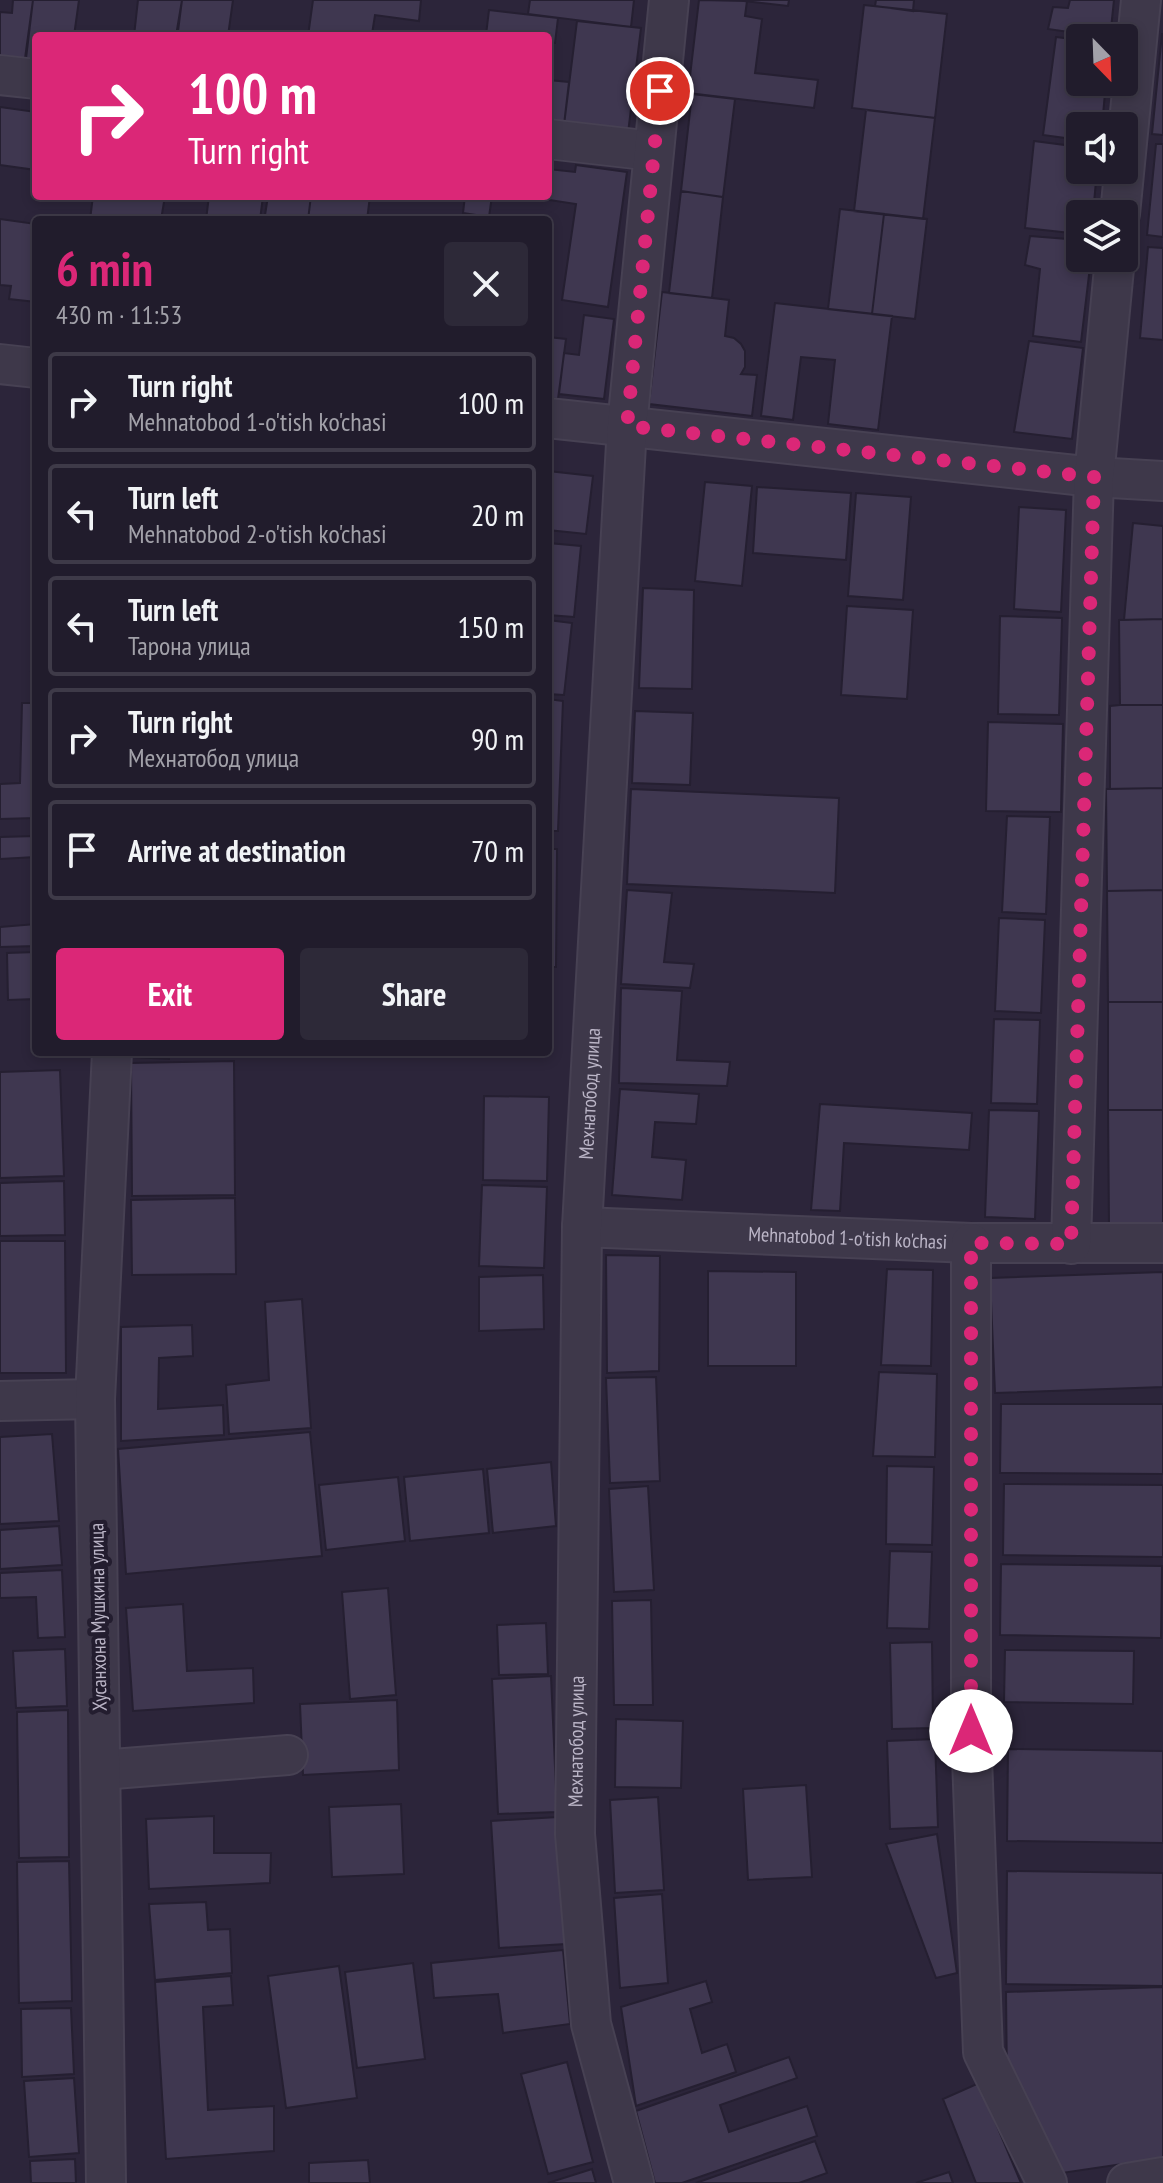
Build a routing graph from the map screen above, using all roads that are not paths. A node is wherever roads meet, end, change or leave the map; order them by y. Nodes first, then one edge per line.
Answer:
1 (669, 0) edge
2 (1141, 0) edge
3 (0, 75) edge
4 (32, 79) edge
5 (552, 139) edge
6 (653, 151) junction
7 (1121, 200) edge
8 (1114, 272) edge
9 (0, 364) edge
10 (32, 368) edge
11 (552, 418) edge
12 (627, 426) junction
13 (1094, 477) junction
14 (1163, 481) edge
15 (112, 1056) edge
16 (582, 1227) junction
17 (971, 1243) junction
18 (1163, 1243) edge
19 (1071, 1244) junction
20 (95, 1399) junction
21 (0, 1401) edge
22 (288, 1755) dead end
23 (101, 1770) junction
24 (1163, 2177) edge
25 (106, 2183) edge
26 (634, 2183) edge
27 (1047, 2183) edge
28 (1127, 2183) edge

1 - 6 street, Мехнатобод улица
2 - 7 street
3 - 4 street
5 - 6 street
6 - 12 street, Мехнатобод улица
8 - 13 street
9 - 10 street
11 - 12 street
12 - 13 street
12 - 16 street, Мехнатобод улица
13 - 14 street
13 - 19 street
15 - 20 street, Хусанхона Мушкина улица
16 - 17 street, Mehnatobod 1-o'tish ko'chasi
16 - 26 street, Мехнатобод улица
17 - 19 street, Mehnatobod 1-o'tish ko'chasi
17 - 27 street
18 - 19 street, Mehnatobod 1-o'tish ko'chasi
20 - 21 street
20 - 23 street, Хусанхона Мушкина улица
22 - 23 street
23 - 25 street, Хусанхона Мушкина улица
24 - 28 street

